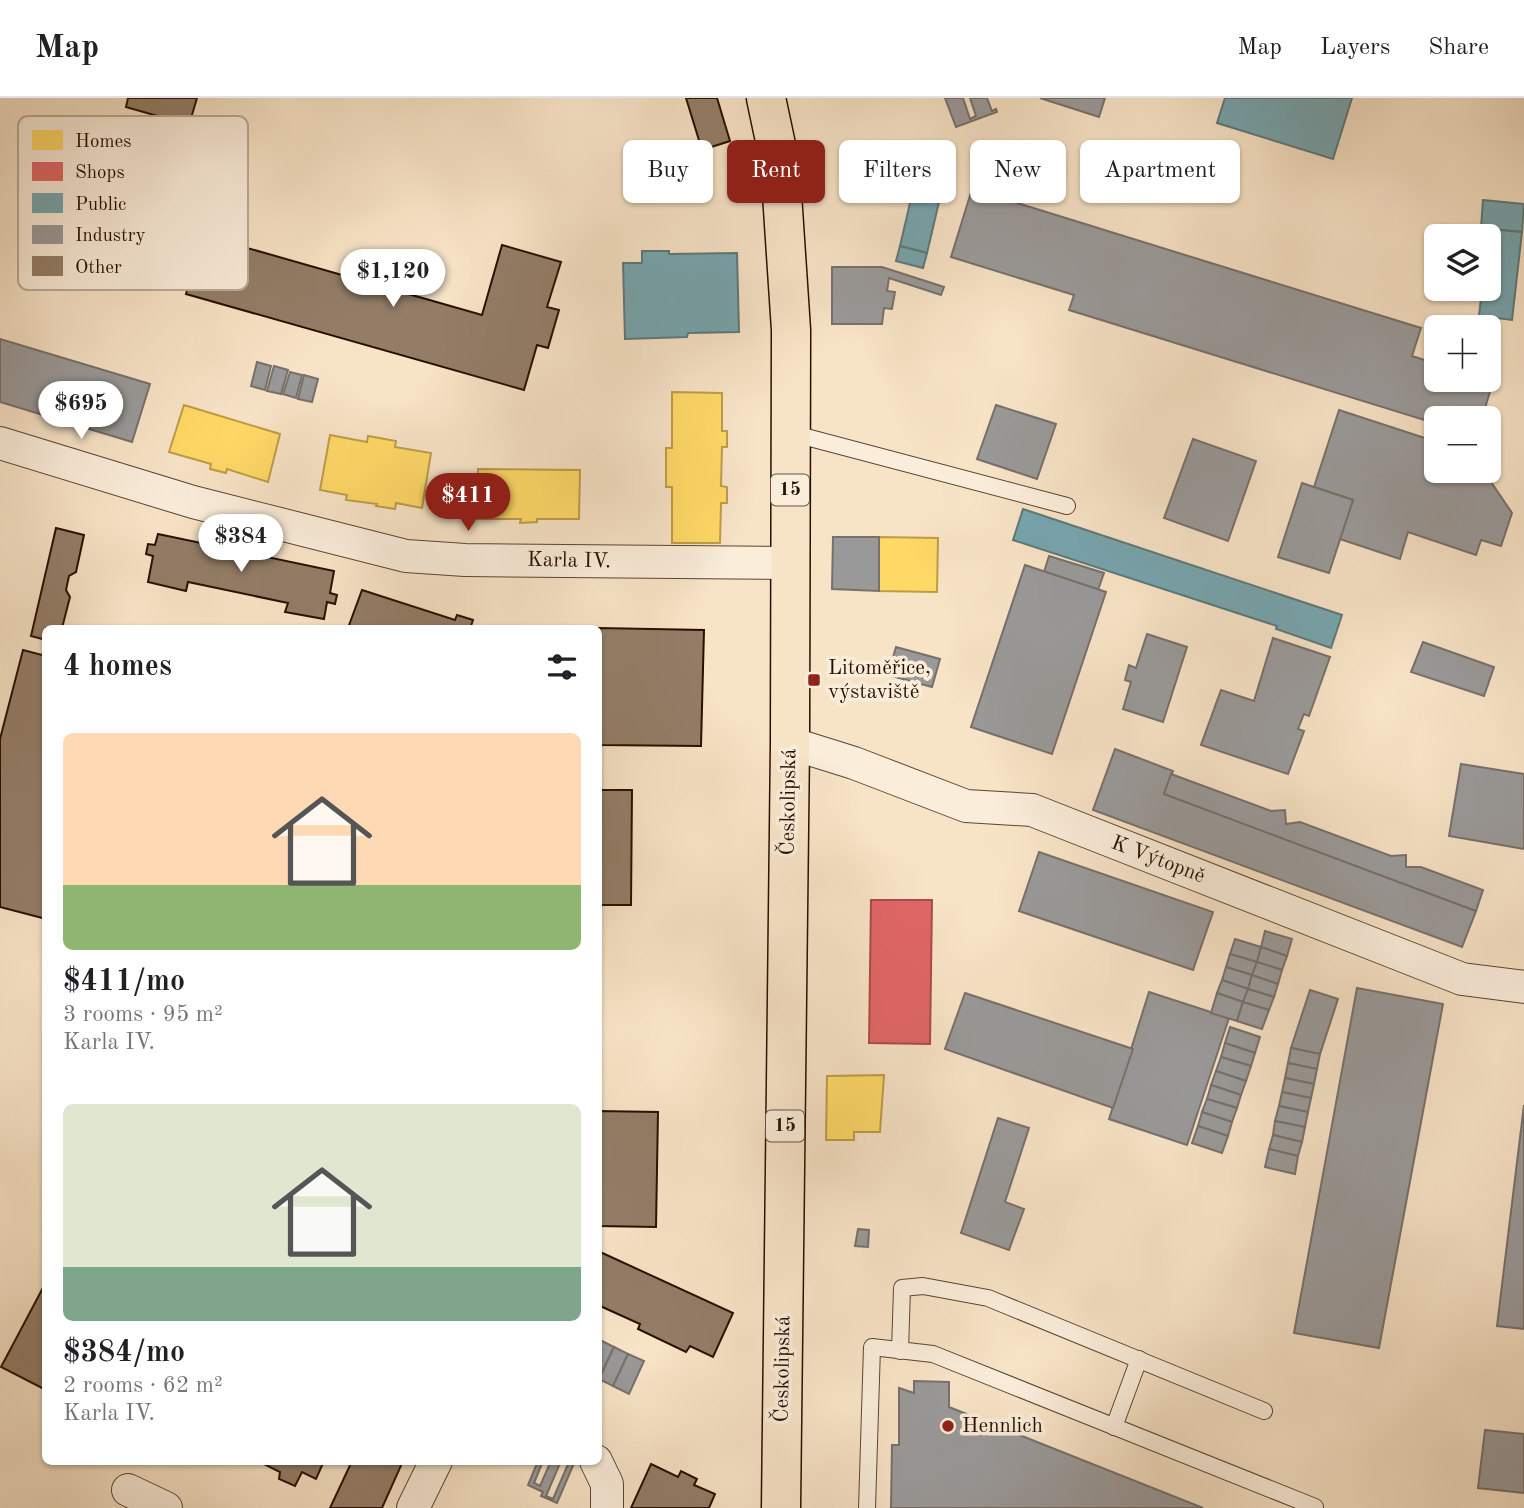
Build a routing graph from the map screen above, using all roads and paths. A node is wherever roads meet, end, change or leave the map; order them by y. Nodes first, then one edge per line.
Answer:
1 (766, 98) edge
2 (791, 433) junction
3 (0, 443) edge
4 (1067, 506) dead end
5 (790, 563) junction
6 (790, 743) junction
7 (1524, 987) edge
8 (901, 1350) junction
9 (1139, 1359) junction
10 (1264, 1411) dead end
11 (1114, 1427) junction
12 (434, 1465) edge
13 (598, 1465) edge
14 (128, 1490) dead end
15 (1315, 1507) edge
16 (166, 1508) edge
17 (413, 1508) edge
18 (607, 1508) edge
19 (781, 1508) edge
20 (867, 1508) edge

1 - 2 main road, Českolipská / 15
2 - 4 lane
2 - 5 main road, Českolipská / 15
3 - 5 street, Karla IV.
5 - 6 main road, Českolipská / 15
6 - 7 street, K Výtopně
6 - 19 main road, Českolipská / 15
8 - 9 lane
8 - 11 lane
8 - 20 lane
9 - 10 lane
9 - 11 lane
11 - 15 lane
12 - 17 street
13 - 18 street
14 - 16 street

